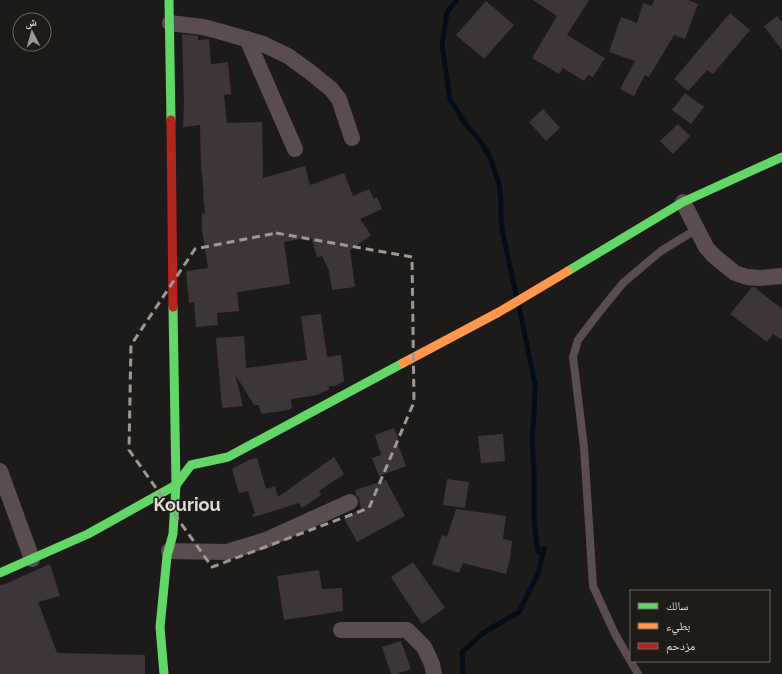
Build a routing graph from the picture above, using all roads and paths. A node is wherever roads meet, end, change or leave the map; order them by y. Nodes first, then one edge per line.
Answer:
1 (169, 0) edge
2 (170, 23) junction
3 (246, 39) junction
4 (352, 138) dead end
5 (295, 149) dead end
6 (782, 157) edge
7 (683, 202) junction
8 (697, 229) junction
9 (782, 276) edge
10 (0, 471) edge
11 (176, 485) junction
12 (350, 502) dead end
13 (169, 551) junction
14 (32, 559) junction
15 (0, 573) edge
16 (341, 630) dead end
17 (630, 660) edge
18 (631, 662) edge
19 (164, 674) edge
20 (434, 674) edge
21 (638, 674) edge

1 - 2 street
2 - 3 street
2 - 11 street
3 - 4 street
3 - 5 street
6 - 7 street
7 - 8 street
7 - 11 street
8 - 9 street
8 - 17 lane
10 - 14 street
11 - 13 street
11 - 14 street
12 - 13 street
13 - 19 street
14 - 15 street
16 - 20 street
18 - 21 lane

